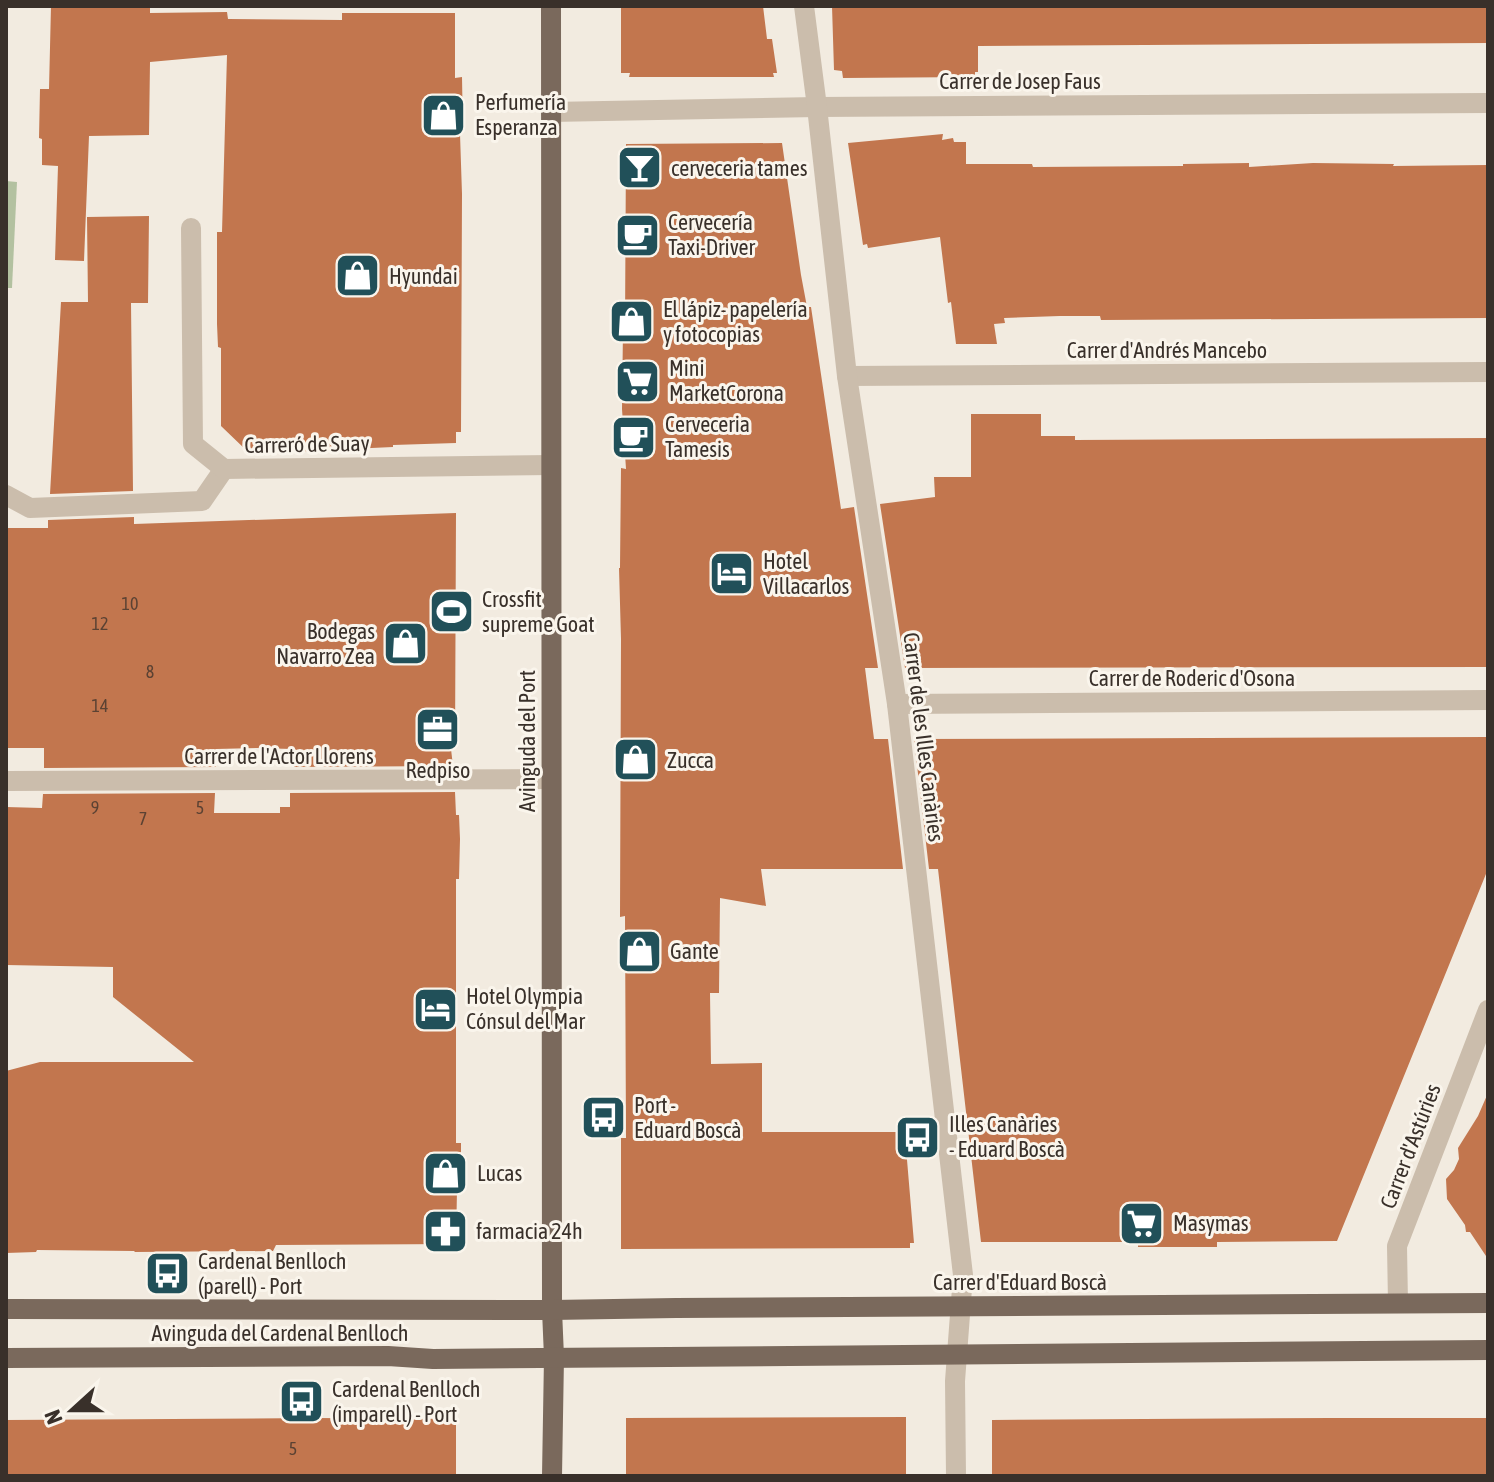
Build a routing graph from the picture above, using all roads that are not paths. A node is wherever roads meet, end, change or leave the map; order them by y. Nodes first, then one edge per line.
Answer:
1 (551, 6) edge
2 (804, 6) edge
3 (1488, 103) edge
4 (817, 107) junction
5 (551, 112) junction
6 (191, 228) dead end
7 (1488, 372) edge
8 (847, 376) junction
9 (551, 465) junction
10 (224, 469) junction
11 (6, 495) edge
12 (1488, 700) edge
13 (897, 704) junction
14 (551, 779) junction
15 (6, 781) edge
16 (1488, 1010) edge
17 (1398, 1303) junction
18 (1488, 1303) edge
19 (961, 1306) junction
20 (6, 1309) edge
21 (552, 1310) junction
22 (1488, 1350) edge
23 (957, 1355) junction
24 (554, 1357) junction
25 (6, 1358) edge
26 (552, 1476) edge
27 (956, 1476) edge

1 - 5 main road, Avinguda del Port
2 - 4 street, Carrer de les Illes Canàries
3 - 4 street, Carrer de Josep Faus
4 - 5 street, Carrer de Josep Faus
4 - 8 street, Carrer de les Illes Canàries
5 - 9 main road, Avinguda del Port
6 - 10 street, Carreró de Suay
7 - 8 street, Carrer d'Andrés Mancebo
8 - 13 street, Carrer de les Illes Canàries
9 - 10 street, Carreró de Suay
9 - 14 main road, Avinguda del Port
10 - 11 street
12 - 13 street, Carrer de Roderic d'Osona
13 - 19 street, Carrer de les Illes Canàries
14 - 15 street, Carrer de l'Actor Llorens
14 - 21 main road, Avinguda del Port
16 - 17 street, Carrer d'Astúries
17 - 18 main road, Carrer d'Eduard Boscà
17 - 19 main road, Carrer d'Eduard Boscà
19 - 21 main road, Carrer d'Eduard Boscà
19 - 23 street, Carrer de les Illes Canàries
20 - 21 main road, Avinguda del Cardenal Benlloch
21 - 24 main road, Avinguda del Port
22 - 23 main road
23 - 24 main road
23 - 27 street, Carrer de les Illes Canàries
24 - 25 main road, Avinguda del Cardenal Benlloch
24 - 26 main road, Avinguda del Port

